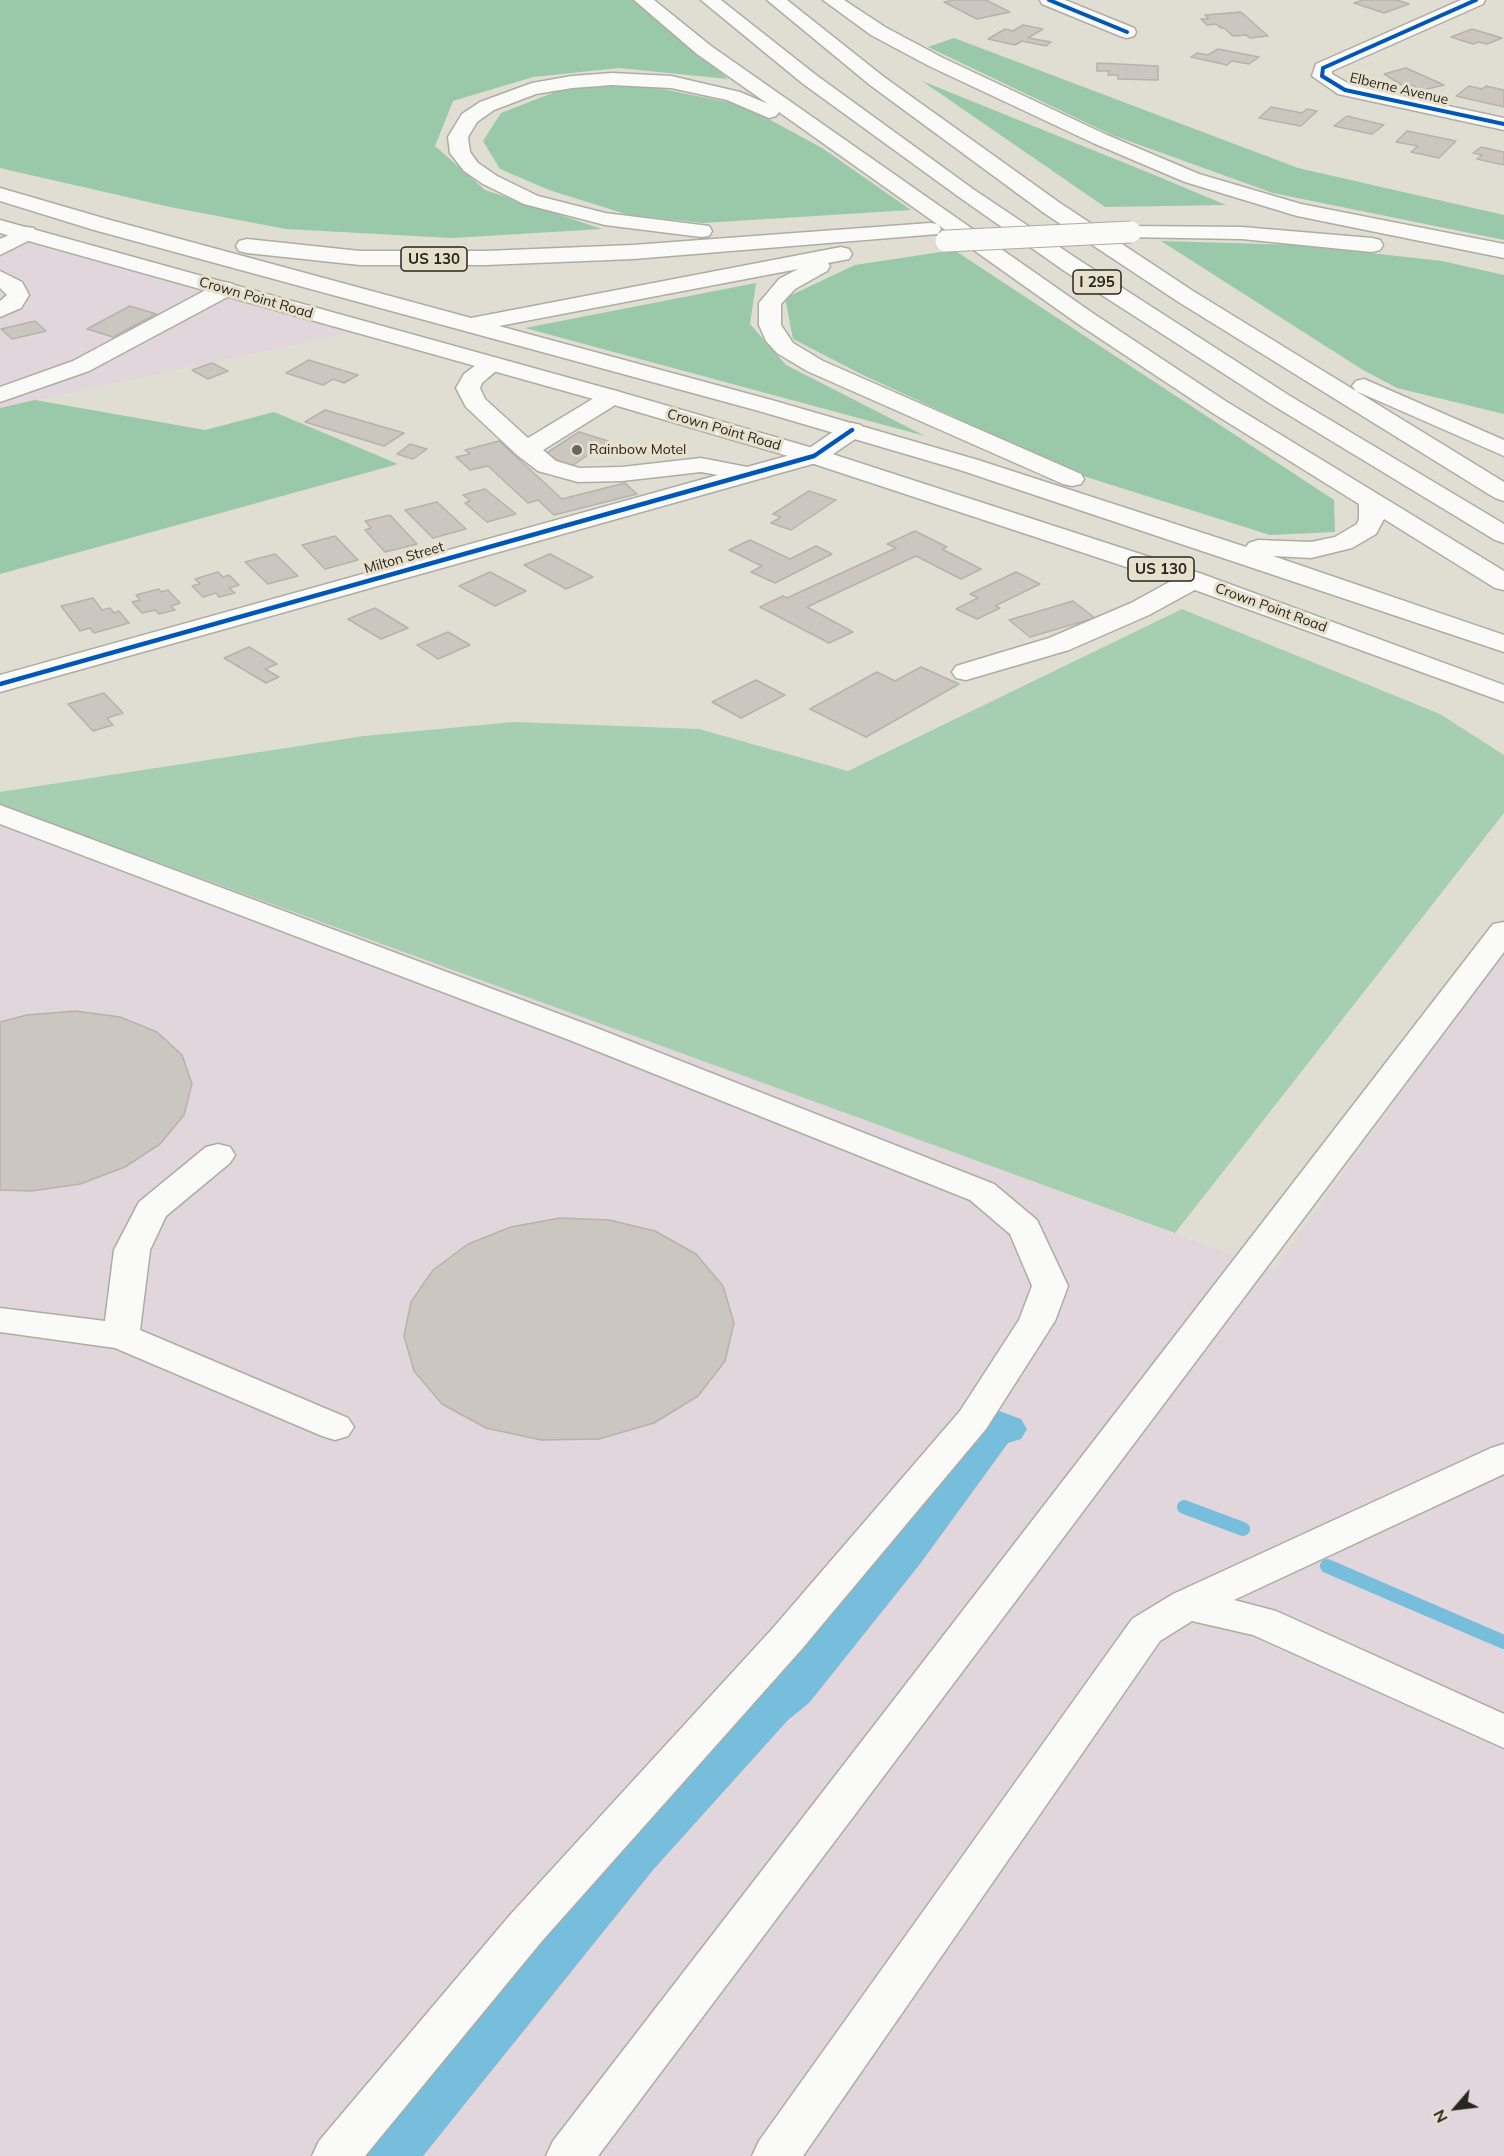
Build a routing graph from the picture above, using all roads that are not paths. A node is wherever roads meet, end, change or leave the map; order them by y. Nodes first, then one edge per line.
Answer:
1 (643, 0) edge
2 (710, 0) edge
3 (776, 0) edge
4 (832, 0) edge
5 (1049, 0) edge
6 (1476, 0) edge
7 (1127, 32) dead end
8 (1504, 124) edge
9 (854, 157) junction
10 (0, 195) edge
11 (26, 202) junction
12 (0, 226) edge
13 (26, 233) junction
14 (847, 235) junction
15 (938, 235) junction
16 (1437, 238) junction
17 (896, 246) junction
18 (0, 248) edge
19 (1504, 251) edge
20 (1504, 268) edge
21 (0, 278) edge
22 (225, 289) junction
23 (1185, 296) junction
24 (263, 300) junction
25 (0, 310) edge
26 (471, 325) junction
27 (492, 364) junction
28 (0, 395) edge
29 (612, 397) junction
30 (852, 430) junction
31 (1504, 449) edge
32 (526, 450) junction
33 (814, 456) junction
34 (747, 474) junction
35 (1504, 493) edge
36 (1372, 502) junction
37 (1113, 512) junction
38 (1504, 535) edge
39 (1229, 550) junction
40 (1482, 569) junction
41 (1193, 580) junction
42 (1504, 582) edge
43 (1504, 587) edge
44 (1504, 644) edge
45 (966, 672) dead end
46 (0, 684) edge
47 (1504, 694) edge
48 (0, 814) edge
49 (1504, 931) edge
50 (218, 1155) dead end
51 (0, 1320) edge
52 (121, 1336) junction
53 (335, 1427) dead end
54 (1504, 1458) edge
55 (1187, 1605) junction
56 (1504, 1732) edge
57 (336, 2156) edge
58 (570, 2156) edge
59 (776, 2156) edge

1 - 9 main road
2 - 38 main road, I 295
3 - 23 main road, I 295
4 - 16 main road
5 - 7 main road
6 - 8 main road, Elberne Avenue
9 - 14 main road
9 - 36 main road
10 - 11 main road, US 130
11 - 14 main road, US 130
11 - 26 main road
12 - 13 main road, Crown Point Road / US 130
13 - 18 main road
13 - 22 main road, Crown Point Road / US 130
14 - 15 main road, US 130
15 - 16 main road, US 130
15 - 17 main road
15 - 20 main road, bridge
16 - 19 main road, US 130
17 - 26 main road
17 - 37 main road
21 - 25 main road
22 - 24 main road, Crown Point Road / US 130
22 - 28 main road
23 - 31 main road
23 - 35 main road, I 295
24 - 26 main road
24 - 27 main road, Crown Point Road / US 130
26 - 30 main road
27 - 29 main road, Crown Point Road / US 130
27 - 32 main road
29 - 32 main road
29 - 33 main road, Crown Point Road / US 130
30 - 33 main road
30 - 37 main road
32 - 34 main road
33 - 34 main road, Milton Street
33 - 41 main road, Crown Point Road / US 130
34 - 46 main road, Milton Street
36 - 39 main road
36 - 40 main road
37 - 39 main road
39 - 44 main road
40 - 42 main road
40 - 43 main road
41 - 45 main road
41 - 47 main road, Crown Point Road / US 130
48 - 57 main road
49 - 58 main road
50 - 52 main road
51 - 52 main road
52 - 53 main road
54 - 55 main road
55 - 56 main road
55 - 59 main road

